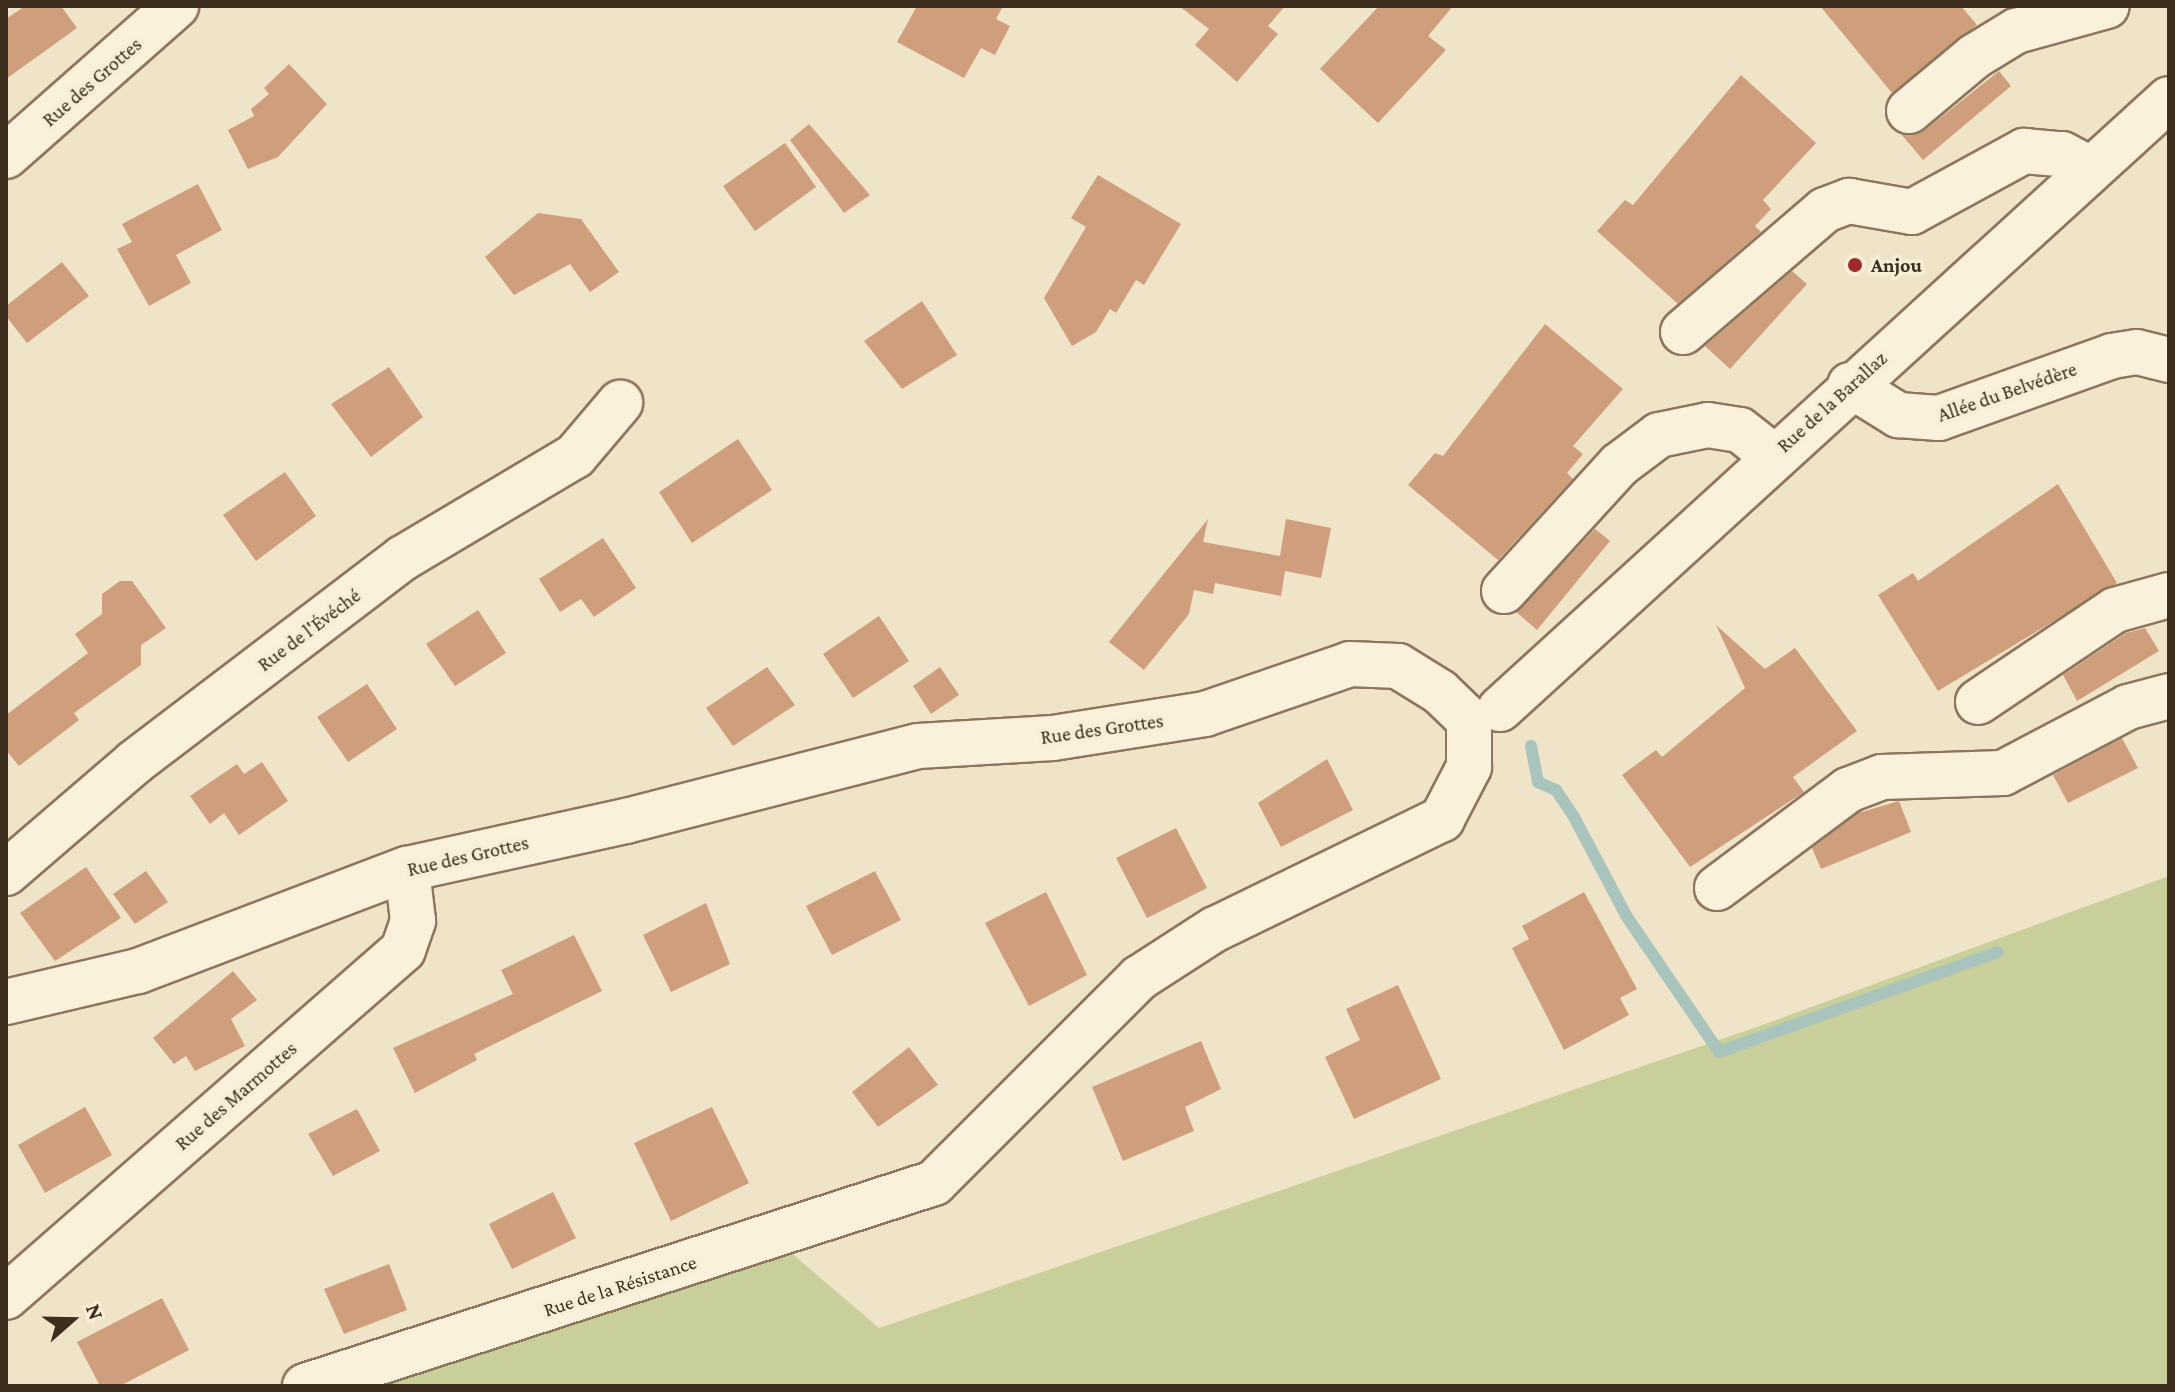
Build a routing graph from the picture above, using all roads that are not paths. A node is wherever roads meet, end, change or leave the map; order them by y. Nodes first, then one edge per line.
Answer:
1 (176, 6) edge
2 (2107, 6) edge
3 (2169, 99) edge
4 (1909, 111) dead end
5 (6, 156) edge
6 (2090, 169) junction
7 (1683, 332) dead end
8 (2169, 360) edge
9 (1850, 385) junction
10 (620, 403) dead end
11 (1773, 456) junction
12 (1504, 591) dead end
13 (2169, 595) edge
14 (2169, 696) edge
15 (1978, 702) dead end
16 (1500, 709) dead end
17 (2169, 734) edge
18 (407, 869) junction
19 (6, 873) edge
20 (1717, 888) dead end
21 (6, 1002) edge
22 (934, 1183) joint
23 (6, 1297) edge
24 (305, 1386) edge

1 - 5 street, Rue des Grottes
2 - 4 street
3 - 6 street, Rue de la Barallaz
6 - 7 street
6 - 9 street, Rue de la Barallaz
8 - 9 street, Allée du Belvédère
9 - 11 street, Rue de la Barallaz
10 - 19 street, Rue de l'Évéché
11 - 12 street
11 - 16 street, Rue de la Barallaz
13 - 15 street
14 - 17 street
14 - 20 street
18 - 21 street, Rue des Grottes
18 - 22 street, Rue des Grottes
18 - 23 street, Rue des Marmottes
22 - 24 street, Rue de la Résistance

